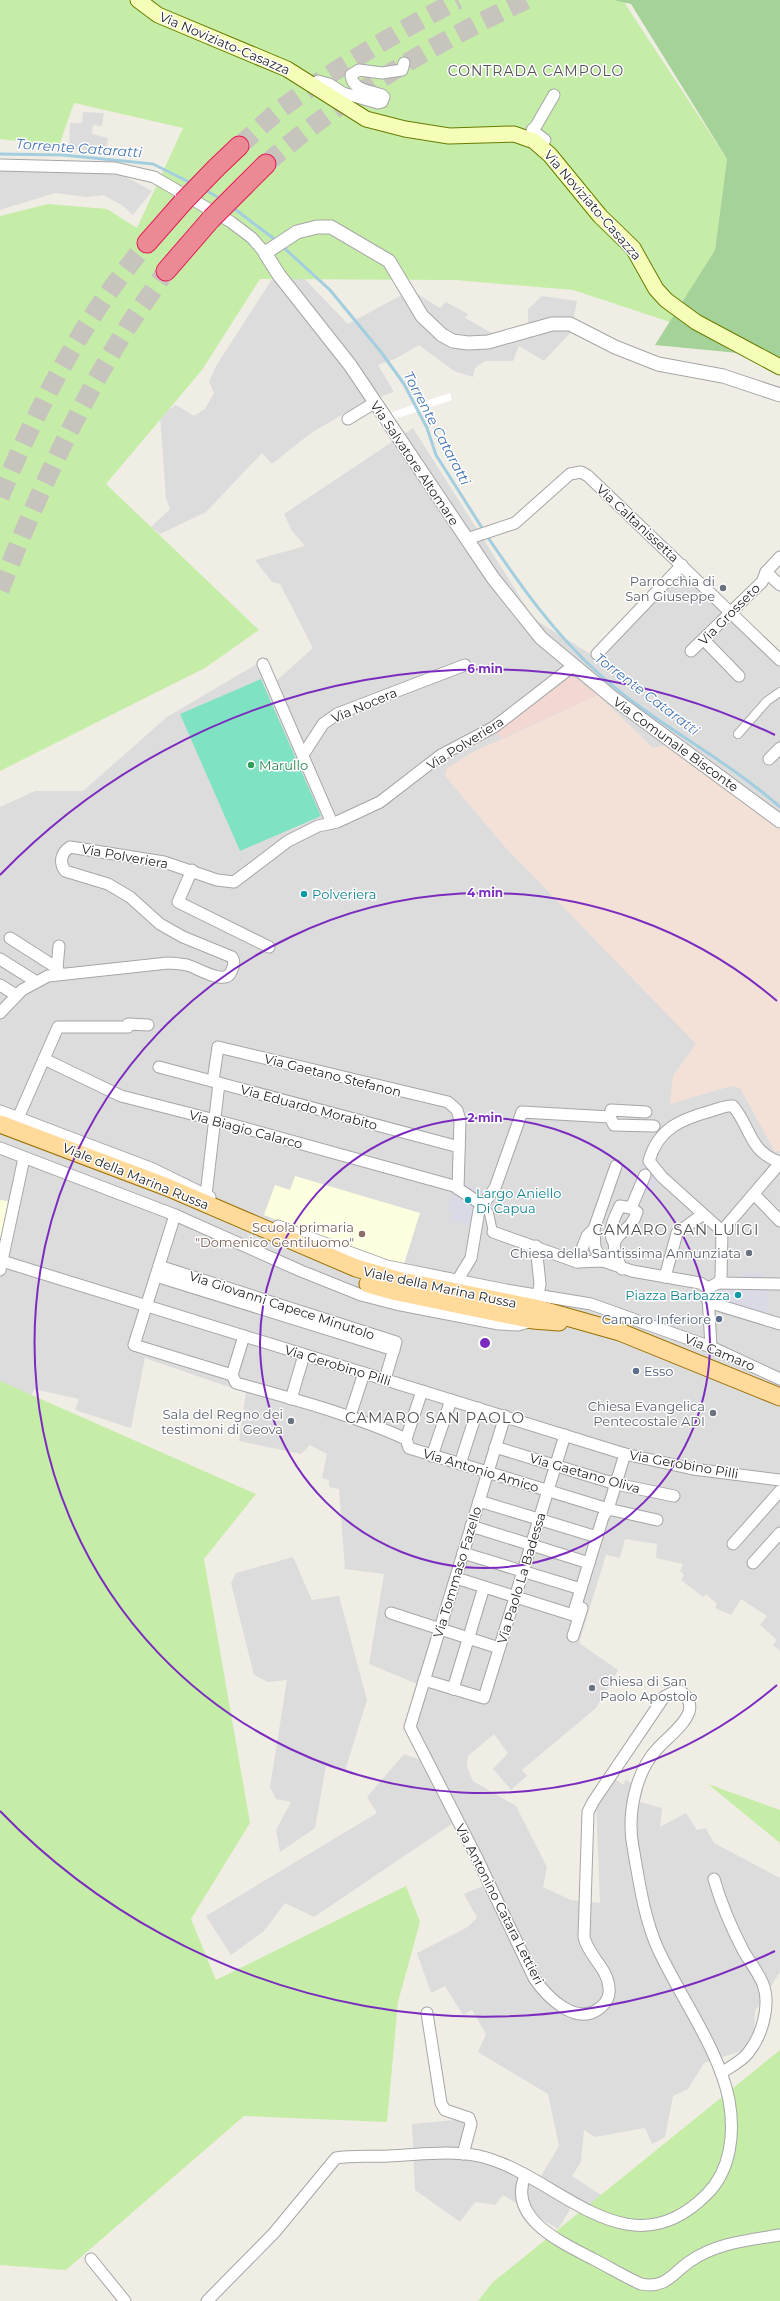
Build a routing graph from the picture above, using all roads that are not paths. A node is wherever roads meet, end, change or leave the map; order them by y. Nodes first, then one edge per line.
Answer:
1 (138, 0) edge
2 (404, 63) dead end
3 (312, 85) junction
4 (554, 95) dead end
5 (541, 145) junction
6 (239, 146) tunnel mouth
7 (266, 164) tunnel mouth
8 (0, 165) edge
9 (147, 243) tunnel mouth
10 (271, 249) junction
11 (166, 271) tunnel mouth
12 (780, 367) edge
13 (780, 395) edge
14 (374, 403) junction
15 (348, 419) dead end
16 (472, 538) junction
17 (780, 557) edge
18 (682, 564) junction
19 (766, 572) junction
20 (780, 585) edge
21 (730, 613) junction
22 (704, 640) junction
23 (691, 651) dead end
24 (597, 654) dead end
25 (778, 656) edge
26 (263, 664) dead end
27 (465, 665) dead end
28 (573, 666) junction
29 (739, 676) dead end
30 (780, 692) edge
31 (738, 734) dead end
32 (780, 748) edge
33 (303, 755) junction
34 (768, 759) dead end
35 (780, 822) edge
36 (332, 823) junction
37 (192, 870) junction
38 (10, 938) dead end
39 (59, 946) dead end
40 (269, 947) dead end
41 (0, 959) edge
42 (58, 971) junction
43 (35, 981) junction
44 (0, 985) edge
45 (16, 995) junction
46 (0, 1012) edge
47 (148, 1025) dead end
48 (44, 1059) junction
49 (159, 1067) dead end
50 (216, 1082) junction
51 (0, 1111) edge
52 (646, 1112) dead end
53 (610, 1117) junction
54 (18, 1118) junction
55 (215, 1120) junction
56 (0, 1124) edge
57 (654, 1126) dead end
58 (0, 1136) edge
59 (459, 1147) junction
60 (0, 1148) edge
61 (24, 1158) junction
62 (780, 1163) edge
63 (616, 1166) dead end
64 (645, 1175) dead end
65 (457, 1185) junction
66 (754, 1194) junction
67 (206, 1195) junction
68 (481, 1204) junction
69 (629, 1208) junction
70 (175, 1215) junction
71 (702, 1215) junction
72 (780, 1221) edge
73 (594, 1229) junction
74 (722, 1231) junction
75 (493, 1232) joint
76 (614, 1243) junction
77 (536, 1246) junction
78 (603, 1261) junction
79 (576, 1262) junction
80 (1, 1265) edge
81 (622, 1269) junction
82 (157, 1271) junction
83 (665, 1277) junction
84 (457, 1281) junction
85 (780, 1284) edge
86 (713, 1286) junction
87 (708, 1302) junction
88 (146, 1306) junction
89 (536, 1307) junction
90 (780, 1324) edge
91 (244, 1336) junction
92 (711, 1347) junction
93 (304, 1355) junction
94 (364, 1373) junction
95 (232, 1375) junction
96 (385, 1379) junction
97 (780, 1379) edge
98 (422, 1391) junction
99 (780, 1397) edge
100 (291, 1399) junction
101 (451, 1400) junction
102 (478, 1408) junction
103 (350, 1416) junction
104 (505, 1416) junction
105 (565, 1435) junction
106 (406, 1439) junction
107 (496, 1447) junction
108 (625, 1454) junction
109 (432, 1456) junction
110 (460, 1464) junction
111 (556, 1465) junction
112 (488, 1472) junction
113 (780, 1480) edge
114 (616, 1484) junction
115 (548, 1491) junction
116 (779, 1495) edge
117 (674, 1496) dead end
118 (479, 1501) junction
119 (608, 1510) junction
120 (539, 1519) junction
121 (658, 1520) dead end
122 (471, 1526) junction
123 (780, 1533) edge
124 (597, 1537) junction
125 (733, 1544) dead end
126 (531, 1545) junction
127 (463, 1553) junction
128 (589, 1563) junction
129 (753, 1563) dead end
130 (523, 1571) junction
131 (456, 1578) junction
132 (484, 1587) junction
133 (581, 1589) junction
134 (515, 1597) junction
135 (391, 1613) dead end
136 (440, 1629) junction
137 (573, 1636) dead end
138 (468, 1638) junction
139 (500, 1648) junction
140 (424, 1680) junction
141 (453, 1689) junction
142 (410, 1727) joint
143 (714, 1879) dead end
144 (427, 2013) dead end
145 (721, 2073) junction
146 (463, 2154) junction
147 (525, 2176) junction
148 (780, 2235) edge
149 (91, 2260) dead end
150 (125, 2301) edge
151 (207, 2301) edge

1 - 3 main road, Via Noviziato-Casazza
2 - 3 street
3 - 5 main road, Via Noviziato-Casazza
4 - 5 street
5 - 12 main road, Via Noviziato-Casazza
6 - 9 highway, bridge
7 - 11 highway, bridge
8 - 10 street
10 - 13 street
10 - 14 street, Via Salvatore Altomare
14 - 15 street
14 - 16 street, Via Salvatore Altomare
16 - 18 street, Via Caltanissetta
16 - 28 street, Via Salvatore Altomare
17 - 19 street, Via Grosseto
18 - 21 street, Via Caltanissetta
18 - 24 street
19 - 20 street
19 - 21 street, Via Grosseto
21 - 22 street, Via Grosseto
21 - 25 street, Via Caltanissetta
22 - 23 street, Via Grosseto
22 - 29 street
26 - 33 street
27 - 33 street, Via Nocera
28 - 35 street, Via Comunale Bisconte
28 - 36 street, Via Polveriera
30 - 31 street
32 - 34 street
33 - 36 street
36 - 37 street, Via Polveriera
37 - 40 street
37 - 42 street, Via Polveriera
38 - 42 street
39 - 42 street
41 - 43 street
42 - 43 street, Via Polveriera
43 - 45 street, Via Polveriera
44 - 45 street
45 - 46 street, Via Polveriera
47 - 48 street
48 - 54 street
48 - 55 street, Via Biagio Calarco
49 - 50 street, Via Eduardo Morabito
50 - 55 street
50 - 59 street, Via Eduardo Morabito
50 - 59 street, Via Gaetano Stefanon
51 - 54 street, Via Camaro
52 - 53 street
53 - 57 street
53 - 68 street
54 - 67 street, Via Camaro
55 - 65 street, Via Biagio Calarco
55 - 67 street
56 - 89 main road, Viale della Marina Russa
58 - 89 main road, Viale della Marina Russa
59 - 65 street
60 - 61 street
61 - 70 street
61 - 80 street, Via Gerobino Pilli
62 - 66 street
62 - 71 street
63 - 73 street
64 - 69 street
65 - 68 street, Via Biagio Calarco
66 - 72 street
66 - 74 street
67 - 84 street, Via Camaro
68 - 75 street
68 - 84 street
69 - 76 street
69 - 76 street
70 - 82 street
70 - 89 street
71 - 74 street
71 - 83 street
73 - 78 street
73 - 79 street
74 - 86 street
75 - 77 street
76 - 81 street
77 - 79 street
77 - 89 street
78 - 79 street
78 - 81 street
80 - 88 street, Via Gerobino Pilli
81 - 83 street
82 - 88 street
82 - 96 street, Via Giovanni Capece Minutolo
83 - 86 street
84 - 89 street, Via Camaro
85 - 86 street
86 - 87 street
87 - 90 street
87 - 92 street
88 - 91 street, Via Gerobino Pilli
88 - 95 street, Via Antonio Amico
89 - 92 street, Via Camaro
89 - 99 main road, Viale della Marina Russa
91 - 93 street, Via Gerobino Pilli
91 - 95 street
92 - 97 street, Via Camaro
93 - 94 street, Via Gerobino Pilli
93 - 100 street
94 - 96 street, Via Gerobino Pilli
94 - 103 street
95 - 100 street, Via Antonio Amico
96 - 98 street, Via Gerobino Pilli
98 - 101 street, Via Gerobino Pilli
98 - 106 street
100 - 103 street, Via Antonio Amico
101 - 102 street, Via Gerobino Pilli
101 - 109 street
102 - 104 street, Via Gerobino Pilli
102 - 110 street
103 - 106 street, Via Antonio Amico
104 - 105 street, Via Gerobino Pilli
104 - 107 street, Via Tommaso Fazello
105 - 108 street, Via Gerobino Pilli
105 - 111 street, Via Paolo La Badessa
106 - 109 street, Via Antonio Amico
107 - 111 street, Via Gaetano Oliva
107 - 112 street, Via Tommaso Fazello
108 - 113 street, Via Gerobino Pilli
108 - 114 street
109 - 110 street, Via Antonio Amico
110 - 112 street, Via Antonio Amico
111 - 114 street, Via Gaetano Oliva
111 - 115 street, Via Paolo La Badessa
112 - 115 street, Via Antonio Amico
112 - 118 street, Via Tommaso Fazello
114 - 117 street, Via Gaetano Oliva
114 - 119 street
115 - 119 street, Via Antonio Amico
115 - 120 street, Via Paolo La Badessa
116 - 125 street
118 - 120 street
118 - 122 street, Via Tommaso Fazello
119 - 121 street, Via Antonio Amico
119 - 124 street
119 - 137 street
120 - 124 street
120 - 126 street, Via Paolo La Badessa
122 - 126 street
122 - 127 street, Via Tommaso Fazello
123 - 129 street
124 - 128 street
126 - 128 street
126 - 130 street, Via Paolo La Badessa
127 - 130 street
127 - 131 street, Via Tommaso Fazello
128 - 133 street
130 - 133 street
130 - 134 street, Via Paolo La Badessa
131 - 132 street
131 - 136 street, Via Tommaso Fazello
132 - 134 street
132 - 138 street
133 - 134 street
134 - 139 street, Via Paolo La Badessa
135 - 136 street
136 - 138 street
136 - 140 street, Via Tommaso Fazello
138 - 139 street
138 - 141 street
139 - 141 street, Via Paolo La Badessa
140 - 141 street
140 - 142 street, Via Tommaso Fazello
142 - 145 street, Via Antonino Catara Lettieri
143 - 145 street
144 - 146 street
145 - 147 street, Via Antonino Catara Lettieri
146 - 147 street, Via Antonino Catara Lettieri
146 - 151 street, Via Antonino Catara Lettieri
147 - 148 street
149 - 150 street

